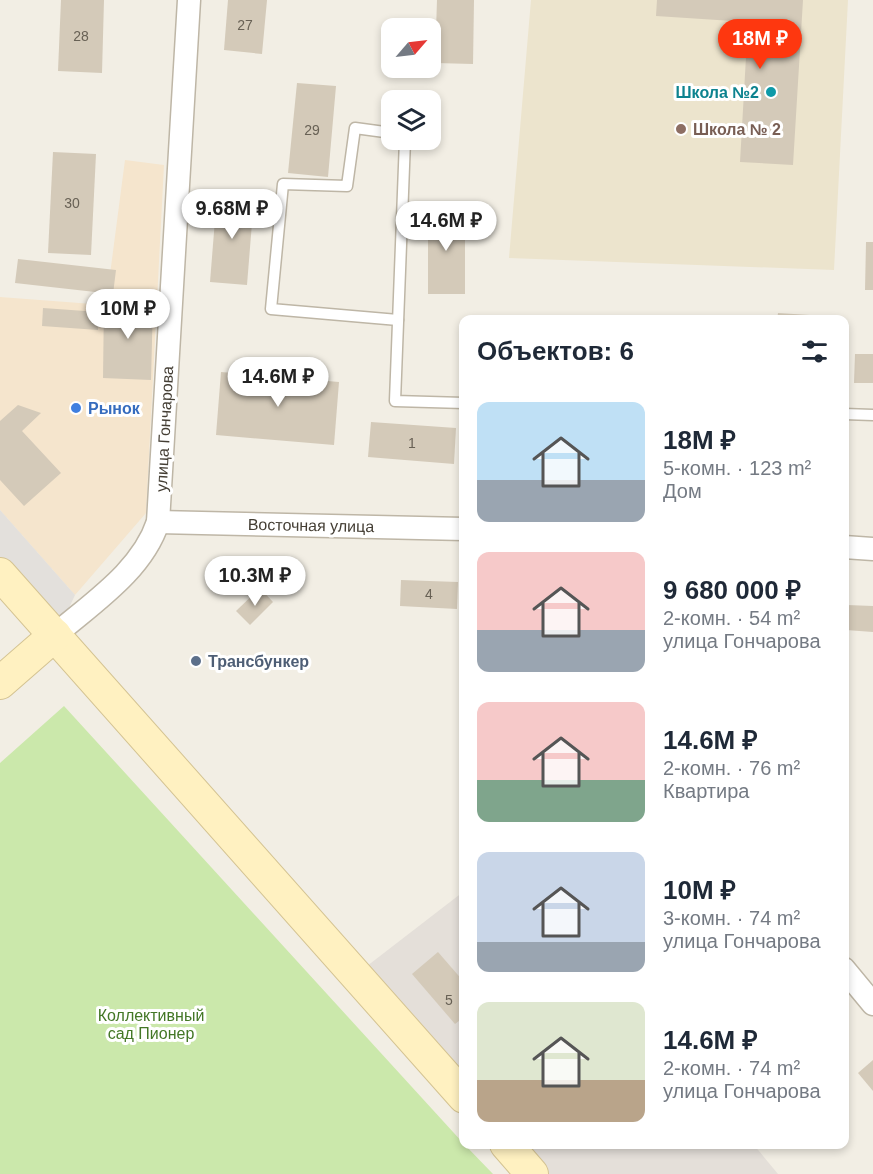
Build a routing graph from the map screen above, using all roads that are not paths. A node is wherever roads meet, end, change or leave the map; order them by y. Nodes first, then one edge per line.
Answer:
1 (189, 0) edge
2 (381, 132) edge
3 (405, 150) edge
4 (398, 320) junction
5 (459, 403) edge
6 (849, 414) edge
7 (873, 415) edge
8 (158, 522) junction
9 (459, 528) edge
10 (849, 548) edge
11 (873, 549) edge
12 (0, 574) edge
13 (55, 635) junction
14 (0, 683) edge
15 (849, 975) edge
16 (873, 1004) edge
17 (459, 1091) edge
18 (510, 1149) edge
19 (532, 1174) edge

1 - 8 street, улица Гончарова
2 - 4 lane
3 - 4 lane
4 - 5 lane
6 - 7 lane
8 - 9 street, Восточная улица
8 - 13 street, улица Гончарова
10 - 11 street
12 - 13 main road
13 - 14 main road
13 - 17 main road
15 - 16 street
18 - 19 main road

